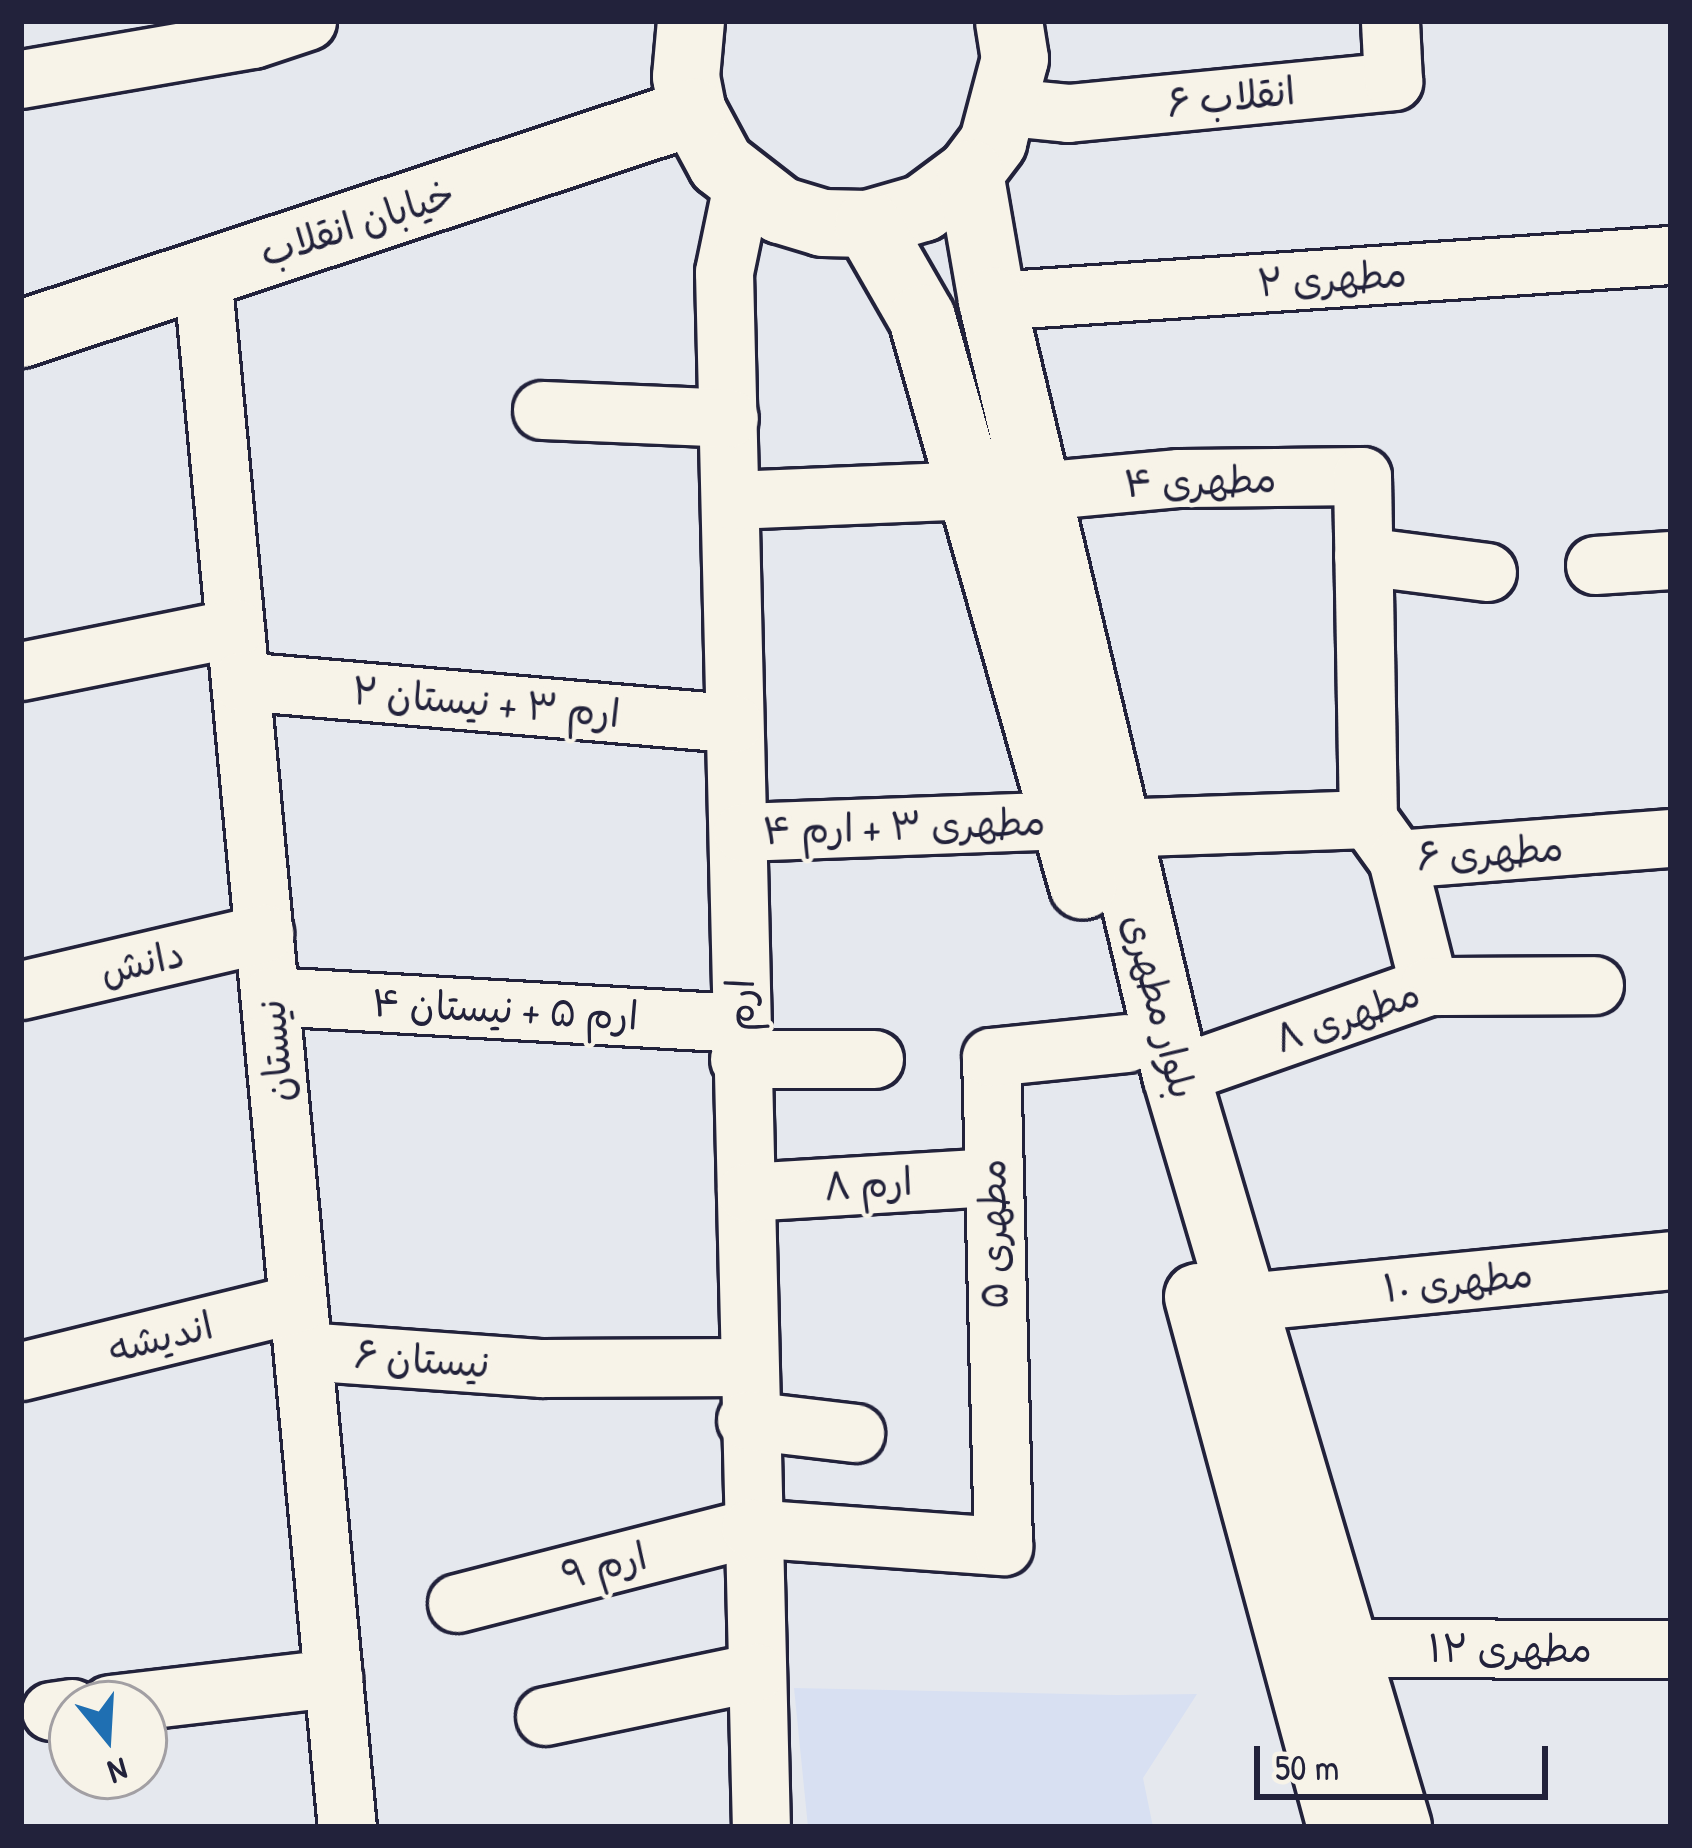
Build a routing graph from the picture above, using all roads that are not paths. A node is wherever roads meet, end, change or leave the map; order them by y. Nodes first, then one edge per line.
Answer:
1 (307, 21) edge
2 (1009, 21) edge
3 (1390, 21) edge
4 (683, 28) edge
5 (102, 41) edge
6 (21, 79) edge
7 (1008, 106) junction
8 (693, 112) junction
9 (970, 173) junction
10 (742, 185) junction
11 (868, 224) junction
12 (1671, 255) edge
13 (202, 274) junction
14 (992, 301) junction
15 (21, 334) edge
16 (542, 410) dead end
17 (729, 418) junction
18 (974, 490) junction
19 (1038, 490) junction
20 (732, 500) junction
21 (1363, 556) junction
22 (1671, 560) edge
23 (1594, 565) dead end
24 (1487, 572) dead end
25 (237, 655) junction
26 (21, 671) edge
27 (733, 723) junction
28 (1089, 824) junction
29 (742, 832) junction
30 (1671, 838) edge
31 (1382, 839) junction
32 (264, 933) junction
33 (1594, 985) dead end
34 (1429, 986) junction
35 (21, 990) edge
36 (269, 996) junction
37 (739, 1041) junction
38 (874, 1059) dead end
39 (1151, 1059) junction
40 (990, 1177) junction
41 (746, 1192) junction
42 (1671, 1260) edge
43 (1245, 1302) junction
44 (300, 1327) junction
45 (21, 1371) edge
46 (746, 1393) junction
47 (855, 1433) dead end
48 (750, 1528) junction
49 (1003, 1546) joint
50 (457, 1603) dead end
51 (1349, 1648) junction
52 (1671, 1649) edge
53 (755, 1672) junction
54 (333, 1678) junction
55 (168, 1697) edge
56 (544, 1716) dead end
57 (347, 1827) edge
58 (761, 1827) edge
59 (1341, 1827) edge
60 (1398, 1827) edge

1 - 5 street
2 - 7 main road
3 - 7 street, انقلاب ۶
4 - 8 main road
5 - 6 street
7 - 9 main road
8 - 10 main road
8 - 13 main road, خیابان انقلاب
9 - 11 main road
9 - 14 main road, بلوار مطهری
10 - 11 main road
10 - 17 street, ارم
11 - 18 main road, بلوار مطهری
12 - 14 street, مطهری ۲
13 - 15 main road, خیابان انقلاب
13 - 25 street, نیستان
14 - 19 main road, بلوار مطهری
16 - 17 street
17 - 20 street, ارم
18 - 20 street
18 - 28 main road, بلوار مطهری
19 - 21 street, مطهری ۴
19 - 28 main road, بلوار مطهری
20 - 27 street, ارم
21 - 24 street
21 - 31 street
22 - 23 street
25 - 26 street, ارم ۳ + نیستان ۲
25 - 27 street, ارم ۳ + نیستان ۲
25 - 32 street, نیستان
27 - 29 street, ارم
28 - 29 street, مطهری ۳ + ارم ۴
28 - 31 street, مطهری ۶
28 - 39 main road, بلوار مطهری
29 - 37 street, ارم
30 - 31 street, مطهری ۶
31 - 34 street
32 - 35 street, دانش
32 - 36 street, نیستان
33 - 34 street, مطهری ۸
34 - 39 street, مطهری ۸
36 - 37 street, ارم ۵ + نیستان ۴
36 - 44 street, نیستان
37 - 38 street, ارم ۵ + نیستان ۴
37 - 41 street, ارم
39 - 40 street, مطهری ۵
39 - 43 main road, بلوار مطهری
39 - 59 main road, بلوار مطهری
40 - 41 street, ارم ۸
40 - 49 street, مطهری ۵
41 - 46 street, ارم
42 - 43 street, مطهری ۱۰
43 - 51 main road, بلوار مطهری
44 - 45 street, اندیشه
44 - 46 street, نیستان ۶
44 - 54 street, نیستان
46 - 47 street, نیستان ۶
46 - 48 street, ارم
48 - 49 street, ارم ۹
48 - 50 street, ارم ۹
48 - 53 street, ارم
51 - 52 street, مطهری ۱۲
51 - 60 main road, بلوار مطهری
53 - 56 street
53 - 58 street, ارم
54 - 55 street
54 - 57 street, نیستان

